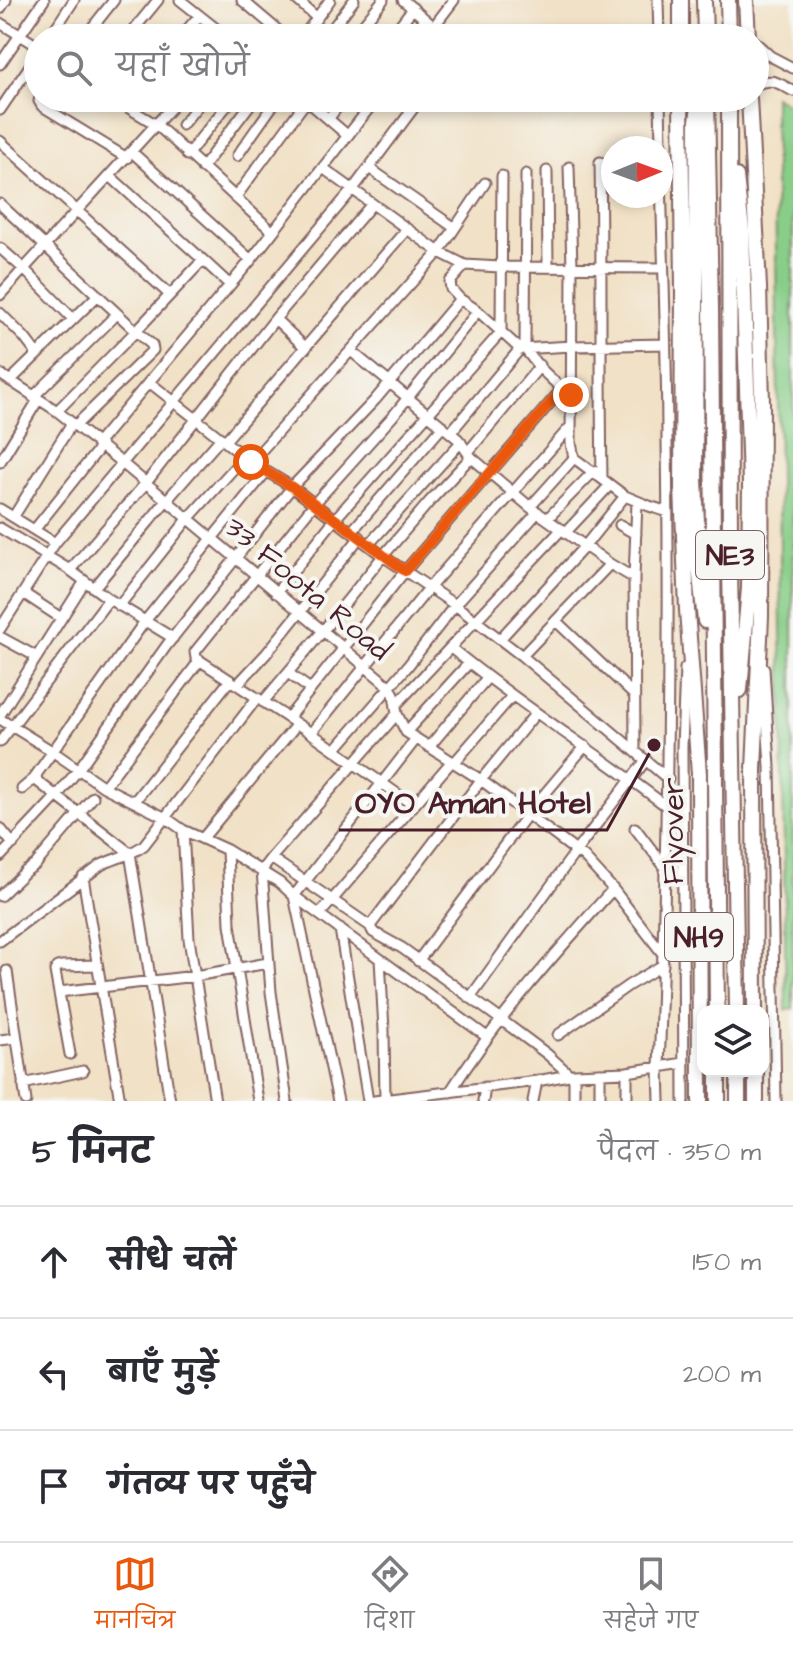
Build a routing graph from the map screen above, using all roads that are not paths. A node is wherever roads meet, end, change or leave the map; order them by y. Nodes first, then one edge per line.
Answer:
1 (6, 0) edge
2 (44, 0) edge
3 (74, 0) edge
4 (114, 0) edge
5 (158, 0) edge
6 (180, 0) edge
7 (242, 0) edge
8 (297, 0) edge
9 (330, 0) edge
10 (354, 0) edge
11 (383, 0) edge
12 (403, 0) edge
13 (454, 0) edge
14 (658, 0) edge
15 (681, 0) edge
16 (704, 0) edge
17 (728, 0) edge
18 (746, 1) edge
19 (413, 8) junction
20 (0, 9) edge
21 (199, 16) junction
22 (317, 18) junction
23 (0, 23) edge
24 (28, 24) edge
25 (58, 24) edge
26 (95, 24) edge
27 (138, 24) edge
28 (192, 24) edge
29 (210, 24) edge
30 (270, 24) edge
31 (312, 24) edge
32 (336, 24) edge
33 (363, 24) edge
34 (401, 24) edge
35 (431, 24) edge
36 (436, 24) edge
37 (659, 24) edge
38 (681, 24) edge
39 (705, 24) edge
40 (729, 24) edge
41 (748, 24) edge
42 (24, 29) edge
43 (20, 35) junction
44 (24, 37) edge
45 (769, 55) edge
46 (0, 64) edge
47 (793, 68) edge
48 (24, 75) edge
49 (769, 80) edge
50 (793, 91) edge
51 (0, 110) edge
52 (53, 112) edge
53 (141, 112) edge
54 (168, 112) edge
55 (193, 112) edge
56 (222, 112) edge
57 (244, 112) edge
58 (268, 112) edge
59 (297, 112) edge
60 (322, 112) edge
61 (334, 112) edge
62 (366, 112) edge
63 (411, 112) edge
64 (660, 112) edge
65 (681, 112) edge
66 (698, 112) edge
67 (707, 112) edge
68 (729, 112) edge
69 (730, 112) edge
70 (749, 112) edge
71 (329, 118) junction
72 (157, 125) junction
73 (182, 125) dead end
74 (347, 135) junction
75 (661, 136) edge
76 (0, 141) edge
77 (129, 155) junction
78 (187, 155) junction
79 (237, 156) dead end
80 (600, 162) dead end
81 (569, 167) dead end
82 (202, 168) junction
83 (323, 168) junction
84 (369, 168) junction
85 (547, 171) dead end
86 (526, 174) dead end
87 (110, 176) junction
88 (502, 176) dead end
89 (485, 183) dead end
90 (353, 189) junction
91 (601, 189) edge
92 (235, 198) junction
93 (0, 204) edge
94 (372, 204) junction
95 (601, 208) edge
96 (661, 208) edge
97 (79, 210) junction
98 (455, 228) junction
99 (407, 229) junction
100 (273, 232) junction
101 (46, 245) junction
102 (0, 248) edge
103 (439, 252) junction
104 (203, 260) junction
105 (251, 260) junction
106 (465, 265) junction
107 (548, 266) junction
108 (572, 266) junction
109 (602, 266) junction
110 (500, 267) junction
111 (525, 267) junction
112 (662, 268) junction
113 (24, 269) junction
114 (230, 285) junction
115 (0, 295) edge
116 (98, 295) junction
117 (170, 295) junction
118 (460, 299) junction
119 (478, 311) junction
120 (0, 313) edge
121 (117, 314) junction
122 (73, 319) junction
123 (275, 319) junction
124 (136, 331) junction
125 (501, 332) junction
126 (665, 344) junction
127 (572, 346) junction
128 (600, 346) junction
129 (539, 347) junction
130 (306, 348) junction
131 (523, 349) junction
132 (351, 351) junction
133 (37, 354) junction
134 (539, 367) junction
135 (3, 377) edge
136 (149, 382) junction
137 (389, 382) junction
138 (754, 388) junction
139 (566, 392) junction
140 (689, 394) junction
141 (36, 398) junction
142 (408, 398) junction
143 (172, 401) junction
144 (57, 411) junction
145 (428, 413) junction
146 (195, 419) junction
147 (74, 425) junction
148 (571, 426) junction
149 (447, 429) junction
150 (223, 440) junction
151 (461, 442) junction
152 (99, 445) junction
153 (470, 455) junction
154 (574, 458) junction
155 (248, 459) junction
156 (0, 462) edge
157 (122, 463) junction
158 (266, 472) junction
159 (490, 474) junction
160 (602, 478) junction
161 (146, 483) junction
162 (292, 487) junction
163 (513, 493) junction
164 (625, 496) junction
165 (166, 501) junction
166 (637, 502) junction
167 (314, 504) junction
168 (0, 509) edge
169 (534, 509) junction
170 (668, 512) junction
171 (14, 516) junction
172 (548, 518) junction
173 (188, 519) junction
174 (335, 519) junction
175 (620, 525) dead end
176 (0, 528) edge
177 (35, 529) junction
178 (564, 530) junction
179 (356, 534) junction
180 (636, 534) junction
181 (211, 538) junction
182 (55, 543) junction
183 (369, 544) junction
184 (585, 546) junction
185 (46, 555) junction
186 (383, 556) junction
187 (234, 558) junction
188 (610, 564) junction
189 (70, 570) junction
190 (405, 571) junction
191 (255, 576) junction
192 (634, 578) junction
193 (85, 581) junction
194 (94, 588) junction
195 (429, 588) junction
196 (23, 593) junction
197 (276, 593) junction
198 (109, 599) junction
199 (455, 605) junction
200 (119, 606) junction
201 (687, 610) junction
202 (299, 613) junction
203 (761, 616) junction
204 (61, 618) junction
205 (476, 620) junction
206 (145, 621) junction
207 (556, 621) junction
208 (0, 628) edge
209 (322, 632) junction
210 (0, 637) edge
211 (173, 638) junction
212 (500, 639) junction
213 (451, 648) junction
214 (344, 649) junction
215 (522, 656) junction
216 (37, 657) junction
217 (200, 660) junction
218 (469, 663) junction
219 (366, 667) junction
220 (288, 673) junction
221 (487, 678) junction
222 (234, 683) junction
223 (390, 687) junction
224 (310, 689) junction
225 (634, 695) junction
226 (512, 696) junction
227 (260, 700) junction
228 (713, 701) junction
229 (396, 709) junction
230 (536, 713) junction
231 (0, 717) edge
232 (292, 721) junction
233 (11, 726) junction
234 (406, 732) junction
235 (311, 733) junction
236 (416, 739) junction
237 (0, 742) edge
238 (585, 746) junction
239 (429, 747) junction
240 (335, 750) junction
241 (52, 751) junction
242 (635, 751) junction
243 (646, 760) junction
244 (453, 762) junction
245 (354, 764) junction
246 (733, 766) junction
247 (78, 770) junction
248 (35, 778) junction
249 (631, 779) junction
250 (668, 779) junction
251 (481, 780) junction
252 (382, 783) junction
253 (104, 787) junction
254 (22, 789) dead end
255 (57, 796) junction
256 (93, 797) dead end
257 (134, 802) junction
258 (413, 805) junction
259 (666, 806) junction
260 (80, 814) junction
261 (527, 815) junction
262 (166, 818) junction
263 (0, 828) edge
264 (635, 828) dead end
265 (183, 830) junction
266 (203, 838) junction
267 (13, 844) junction
268 (227, 850) junction
269 (576, 851) junction
270 (130, 853) junction
271 (0, 857) edge
272 (271, 858) junction
273 (664, 866) junction
274 (262, 870) junction
275 (83, 877) junction
276 (305, 881) junction
277 (613, 889) junction
278 (0, 896) edge
279 (294, 896) junction
280 (332, 900) junction
281 (320, 914) junction
282 (370, 926) junction
283 (340, 929) junction
284 (0, 941) edge
285 (663, 954) junction
286 (380, 959) junction
287 (418, 961) junction
288 (268, 963) junction
289 (97, 965) junction
290 (663, 965) junction
291 (236, 969) junction
292 (7, 971) dead end
293 (195, 976) junction
294 (150, 982) junction
295 (101, 988) junction
296 (59, 992) junction
297 (470, 998) junction
298 (717, 1005) edge
299 (737, 1005) edge
300 (755, 1005) edge
301 (500, 1019) junction
302 (558, 1035) dead end
303 (487, 1037) junction
304 (16, 1038) junction
305 (0, 1040) edge
306 (70, 1054) dead end
307 (684, 1063) junction
308 (659, 1068) junction
309 (83, 1071) dead end
310 (627, 1072) junction
311 (600, 1073) junction
312 (572, 1075) junction
313 (718, 1077) edge
314 (738, 1077) edge
315 (756, 1077) edge
316 (537, 1081) junction
317 (23, 1084) junction
318 (485, 1087) junction
319 (450, 1092) junction
320 (426, 1098) edge
321 (379, 1100) edge
322 (26, 1101) edge
323 (120, 1101) edge
324 (170, 1101) edge
325 (215, 1101) edge
326 (258, 1101) edge
327 (287, 1101) edge
328 (338, 1101) edge
329 (368, 1101) edge
330 (483, 1101) edge
331 (533, 1101) edge
332 (574, 1101) edge
333 (600, 1101) edge
334 (627, 1101) edge
335 (660, 1101) edge
336 (684, 1101) edge
337 (700, 1101) edge
338 (718, 1101) edge
339 (738, 1101) edge
340 (756, 1101) edge
341 (776, 1101) edge

1 - 20 street
2 - 24 street
3 - 25 street
4 - 26 street
5 - 27 street
6 - 21 street
7 - 30 street
8 - 22 street
9 - 22 street
10 - 32 street
11 - 33 street
12 - 19 street
13 - 36 street
14 - 37 street
15 - 38 highway
16 - 39 highway
17 - 40 highway
18 - 41 highway
19 - 34 street
19 - 35 street
21 - 28 street
21 - 29 street
22 - 31 street
23 - 43 street
42 - 43 street
43 - 44 street
43 - 46 street
45 - 47 street
48 - 51 street
49 - 50 street
52 - 77 street
53 - 72 street
54 - 72 street
55 - 73 street
56 - 78 street
57 - 82 street
58 - 79 street
59 - 92 street
60 - 71 street
61 - 71 street
62 - 74 street
63 - 84 street
64 - 75 street
65 - 140 highway
66 - 140 highway
67 - 228 highway, NE3
68 - 246 highway, NE3
69 - 138 highway
70 - 138 highway
71 - 74 street
72 - 77 street
72 - 78 street
74 - 83 street
76 - 97 street
77 - 87 street
77 - 105 street
78 - 82 street
80 - 91 street
81 - 108 street
82 - 92 street
83 - 90 street
83 - 100 street
84 - 90 street
84 - 98 street
85 - 107 street
86 - 111 street
87 - 97 street
87 - 104 street
88 - 110 street
89 - 98 street
90 - 94 street
90 - 143 street
92 - 100 street
93 - 101 street
94 - 99 street
94 - 123 street
95 - 109 street
96 - 112 street
97 - 101 street
97 - 117 street
98 - 103 street
99 - 103 street
99 - 130 street
100 - 105 street
101 - 113 street
101 - 116 street
102 - 113 street
103 - 106 street
103 - 132 street
104 - 114 street
104 - 117 street
105 - 114 street
106 - 110 street
106 - 118 street
107 - 108 street
107 - 111 street
108 - 109 street
108 - 127 street
109 - 112 street
109 - 128 street
110 - 111 street
110 - 125 street
111 - 131 street
112 - 126 street
113 - 115 street
113 - 122 street
114 - 136 street
116 - 121 street
116 - 122 street
117 - 124 street
118 - 119 street
118 - 137 street
119 - 125 street
119 - 142 street
120 - 133 street
121 - 124 street
121 - 141 street
122 - 133 street
123 - 130 street
123 - 146 street
124 - 144 street
124 - 147 street
125 - 131 street
125 - 145 street
126 - 128 street
126 - 170 street
127 - 128 street
127 - 129 street
127 - 139 street
128 - 160 street
129 - 131 street
129 - 134 street
130 - 150 street
131 - 134 street
131 - 149 street
132 - 137 street
132 - 155 street
133 - 135 street
134 - 139 street
134 - 153 street
135 - 141 street, 33 Foota Road
136 - 143 street
136 - 152 street
137 - 142 street
137 - 162 street
138 - 203 highway
138 - 246 highway
139 - 148 street
139 - 159 street
140 - 201 highway, Flyover
140 - 228 highway
141 - 144 street, 33 Foota Road
141 - 156 street
142 - 145 street
142 - 167 street
143 - 146 street
143 - 157 street
144 - 147 street, 33 Foota Road
145 - 149 street
145 - 174 street
146 - 150 street
146 - 161 street
147 - 152 street, 33 Foota Road
147 - 171 street
148 - 154 street
148 - 163 street
149 - 151 street
149 - 179 street
150 - 155 street
150 - 165 street
151 - 153 street
151 - 183 street
152 - 157 street, 33 Foota Road
152 - 177 street
153 - 159 street
153 - 186 street
154 - 160 street
154 - 169 street
155 - 158 street
155 - 173 street
157 - 161 street, 33 Foota Road
157 - 182 street
158 - 162 street
158 - 181 street
159 - 163 street
159 - 190 street
160 - 164 street
160 - 172 street
160 - 178 street
161 - 165 street, 33 Foota Road
161 - 189 street
162 - 167 street
162 - 187 street
163 - 169 street
163 - 195 street
164 - 166 street
164 - 184 street
165 - 173 street, 33 Foota Road
165 - 194 street
166 - 170 street
166 - 180 street
167 - 174 street
167 - 191 street
168 - 171 street
169 - 172 street
169 - 199 street
170 - 250 street
171 - 177 street
172 - 178 street
173 - 181 street, 33 Foota Road
173 - 200 street
174 - 179 street
174 - 197 street
175 - 180 street
176 - 185 street
177 - 182 street
178 - 184 street
178 - 205 street
179 - 183 street
179 - 202 street
180 - 192 street
181 - 187 street, 33 Foota Road
181 - 206 street
182 - 185 street
183 - 186 street
184 - 188 street
184 - 212 street
185 - 189 street
185 - 196 street
186 - 190 street
186 - 209 street
187 - 191 street, 33 Foota Road
187 - 211 street
188 - 192 street
188 - 207 street
189 - 193 street
190 - 195 street
190 - 214 street
191 - 197 street, 33 Foota Road
191 - 217 street
192 - 225 street
193 - 194 street
193 - 204 street
194 - 198 street
195 - 199 street
195 - 219 street
196 - 204 street
196 - 208 street
197 - 202 street, 33 Foota Road
198 - 200 street
198 - 233 street
199 - 205 street
199 - 223 street
200 - 206 street
201 - 307 street
201 - 337 highway, Flyover / NH9
202 - 209 street, 33 Foota Road
202 - 222 street
203 - 300 highway
203 - 341 street
204 - 216 street
205 - 212 street
205 - 213 street
206 - 211 street
206 - 241 street
207 - 215 street
207 - 225 street
209 - 214 street, 33 Foota Road
209 - 220 street
210 - 216 street
211 - 247 street
212 - 215 street
213 - 218 street
213 - 229 street
214 - 219 street, 33 Foota Road
214 - 224 street
215 - 242 street
216 - 231 street
217 - 222 street
217 - 253 street
218 - 221 street
218 - 234 street
219 - 223 street, 33 Foota Road
219 - 235 street
220 - 224 street
220 - 227 street
221 - 226 street
221 - 239 street
222 - 227 street
222 - 257 street
223 - 229 street, 33 Foota Road
223 - 240 street
224 - 232 street
225 - 242 street
226 - 230 street
226 - 244 street
227 - 232 street
227 - 262 street
228 - 298 highway, NE3
229 - 234 street, 33 Foota Road
229 - 245 street
230 - 238 street
230 - 251 street
231 - 233 street
232 - 235 street
232 - 266 street
233 - 237 street
233 - 241 street
234 - 236 street, 33 Foota Road
235 - 240 street
236 - 239 street, 33 Foota Road
236 - 252 street
238 - 249 street
238 - 261 street
239 - 244 street, 33 Foota Road
240 - 245 street
241 - 247 street
241 - 248 street
242 - 243 street
243 - 249 street
243 - 250 street
244 - 251 street, 33 Foota Road
244 - 258 street
245 - 252 street
245 - 272 street
246 - 299 highway, NE3
247 - 253 street
247 - 255 street
248 - 254 street
248 - 255 street
249 - 259 street
249 - 269 street
250 - 259 street
251 - 261 street, 33 Foota Road
251 - 282 street
252 - 258 street
252 - 276 street
253 - 257 street
255 - 260 street
255 - 267 street
256 - 260 street
257 - 262 street
258 - 280 street
259 - 273 street
260 - 270 street
260 - 278 street
261 - 269 street, 33 Foota Road
261 - 287 street
262 - 265 street
262 - 270 street
263 - 267 street
264 - 273 street
265 - 266 street
265 - 293 street
266 - 268 street
267 - 271 street
268 - 274 street
268 - 291 street
269 - 277 street, 33 Foota Road
269 - 297 street
270 - 275 street
270 - 294 street
272 - 274 street
272 - 276 street
273 - 285 street
274 - 279 street
274 - 288 street
275 - 284 street
275 - 289 street
276 - 279 street
276 - 280 street
277 - 285 street, 33 Foota Road
277 - 301 street
279 - 281 street
279 - 328 street
280 - 281 street
280 - 282 street
281 - 283 street
282 - 287 street
283 - 286 street
283 - 329 street
285 - 290 street
286 - 303 street
286 - 321 street
287 - 297 street
288 - 291 street
288 - 327 street
289 - 295 street
289 - 296 street
290 - 302 street
290 - 308 street
291 - 293 street
291 - 326 street
292 - 304 street
293 - 294 street
293 - 325 street
294 - 295 street
294 - 324 street
295 - 296 street
295 - 323 street
296 - 306 street
297 - 301 street
301 - 303 street
301 - 312 street
303 - 319 street
304 - 305 street
304 - 317 street
307 - 308 street
307 - 336 street
308 - 310 street
308 - 335 street
309 - 317 street
310 - 311 street
310 - 334 street
311 - 312 street
311 - 333 street
312 - 316 street
312 - 332 street
313 - 338 highway
314 - 339 highway
315 - 340 highway
316 - 318 street
316 - 331 street
317 - 322 street
318 - 319 street
318 - 330 street
319 - 320 street
320 - 321 street

